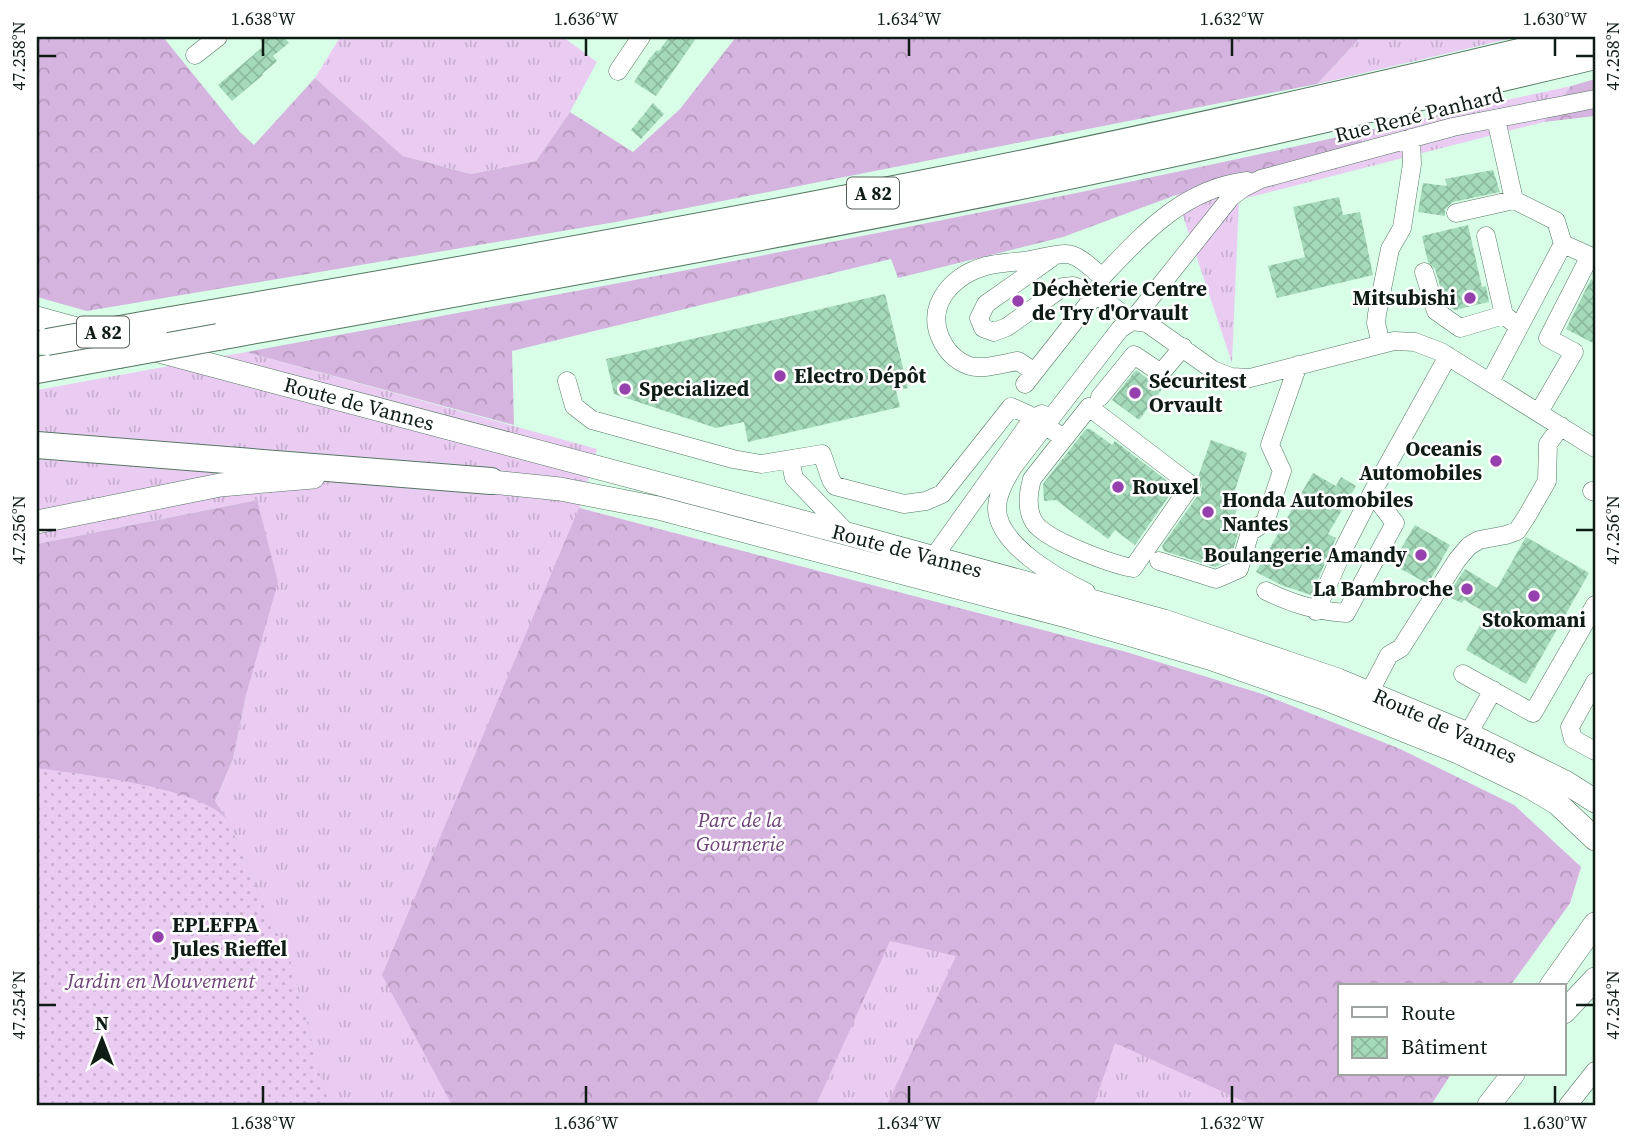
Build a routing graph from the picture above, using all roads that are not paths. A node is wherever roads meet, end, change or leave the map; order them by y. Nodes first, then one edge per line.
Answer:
1 (218, 37) edge
2 (641, 37) edge
3 (1582, 37) edge
4 (195, 55) dead end
5 (1595, 56) edge
6 (618, 71) dead end
7 (1595, 99) edge
8 (1496, 118) junction
9 (1411, 138) junction
10 (1254, 181) junction
11 (1514, 200) junction
12 (1456, 213) dead end
13 (1486, 236) dead end
14 (1563, 244) junction
15 (1052, 257) junction
16 (1593, 257) edge
17 (1424, 272) dead end
18 (1102, 277) junction
19 (1096, 294) junction
20 (1504, 315) junction
21 (1132, 321) junction
22 (1519, 327) junction
23 (40, 335) edge
24 (1381, 344) junction
25 (1183, 347) junction
26 (1448, 356) junction
27 (1298, 365) junction
28 (37, 370) edge
29 (567, 381) dead end
30 (1490, 382) junction
31 (1100, 397) dead end
32 (1539, 412) junction
33 (1035, 419) junction
34 (1561, 426) junction
35 (1064, 438) junction
36 (37, 445) edge
37 (1595, 448) edge
38 (790, 460) junction
39 (491, 481) junction
40 (1372, 493) junction
41 (37, 523) edge
42 (848, 534) junction
43 (933, 558) junction
44 (1159, 561) dead end
45 (1266, 591) dead end
46 (1595, 605) edge
47 (1127, 611) junction
48 (1316, 611) junction
49 (1463, 674) dead end
50 (1595, 682) edge
51 (1493, 690) junction
52 (1369, 693) junction
53 (1468, 734) junction
54 (1595, 751) edge
55 (1595, 801) edge
56 (1595, 839) edge
57 (1595, 924) edge
58 (1595, 979) edge
59 (1552, 984) edge
60 (1566, 1010) edge
61 (1595, 1071) edge
62 (1493, 1076) edge
63 (1511, 1076) edge
64 (1475, 1105) edge
65 (1489, 1105) edge
66 (1568, 1105) edge

1 - 4 street
2 - 6 street
3 - 23 highway, A 82, bridge
5 - 28 highway, A 82, bridge
7 - 8 street, Rue René Panhard
8 - 9 street, Rue René Panhard
8 - 11 street
9 - 10 street, Rue René Panhard
9 - 24 street
10 - 18 street, Rue René Panhard
10 - 21 street, Rue René Panhard
11 - 12 street
11 - 14 street
13 - 20 street
14 - 16 street
14 - 22 street
15 - 18 street
15 - 19 street
15 - 19 street
16 - 32 street
17 - 20 street
18 - 19 street
19 - 21 street
20 - 22 street
21 - 25 street
21 - 33 street, Rue René Panhard
22 - 30 street
23 - 42 main road, Route de Vannes
24 - 26 street
24 - 27 street
25 - 27 street
25 - 31 street
26 - 30 street
26 - 40 street
27 - 44 street
29 - 38 street
30 - 32 street
32 - 34 street
33 - 35 street
33 - 38 street
33 - 43 street, Rue René Panhard
33 - 47 street, Rue René Panhard
34 - 37 street
34 - 52 street
35 - 35 street
36 - 39 highway
38 - 42 street
39 - 41 main road, Route de Vannes
39 - 56 main road, Route de Vannes
40 - 48 street
40 - 48 street
42 - 43 main road, Route de Vannes
43 - 47 main road, Route de Vannes
45 - 48 street
46 - 51 street
47 - 52 main road, Route de Vannes
49 - 51 street
50 - 54 street
51 - 53 street
52 - 53 main road, Route de Vannes
53 - 55 main road, Route de Vannes
57 - 59 main road
58 - 60 main road
61 - 66 street
62 - 64 main road
63 - 65 main road

